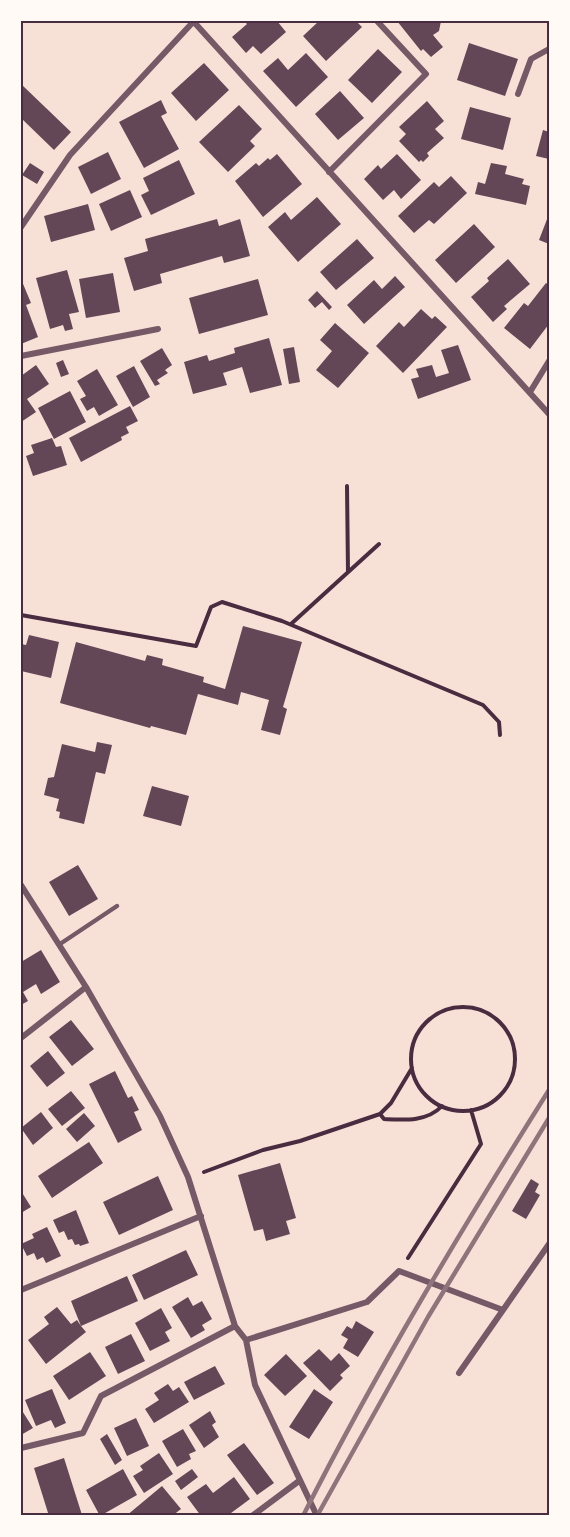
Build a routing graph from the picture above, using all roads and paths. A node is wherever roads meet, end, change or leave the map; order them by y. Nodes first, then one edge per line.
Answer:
1 (194, 21) edge
2 (378, 21) edge
3 (549, 49) edge
4 (518, 94) dead end
5 (329, 172) junction
6 (21, 227) edge
7 (158, 329) dead end
8 (21, 356) edge
9 (549, 361) edge
10 (530, 392) junction
11 (549, 414) edge
12 (347, 486) dead end
13 (379, 544) dead end
14 (348, 573) junction
15 (21, 615) edge
16 (291, 624) junction
17 (500, 735) dead end
18 (21, 885) edge
19 (117, 906) dead end
20 (60, 944) junction
21 (86, 987) junction
22 (21, 1038) edge
23 (413, 1068) junction
24 (442, 1106) junction
25 (471, 1110) junction
26 (380, 1114) junction
27 (188, 1178) junction
28 (201, 1216) junction
29 (549, 1244) edge
30 (399, 1271) junction
31 (21, 1290) edge
32 (503, 1310) junction
33 (236, 1326) junction
34 (246, 1340) junction
35 (459, 1373) dead end
36 (21, 1448) edge
37 (300, 1481) junction
38 (252, 1516) edge
39 (317, 1516) edge

1 - 5 street
1 - 6 street
2 - 5 street
3 - 4 street
5 - 10 street
7 - 8 street
9 - 10 street
10 - 11 street
12 - 14 path
13 - 14 path
14 - 16 path
15 - 16 path
16 - 17 path
18 - 20 street
19 - 20 lane
20 - 21 street
21 - 22 street
21 - 27 street
23 - 24 path
23 - 25 path
23 - 26 path
24 - 25 path
24 - 26 path
25 - 30 path
26 - 27 path
27 - 28 street
28 - 31 street
28 - 33 street
29 - 32 street
30 - 32 street
30 - 34 street
32 - 35 street
33 - 34 street
33 - 36 street
34 - 37 street
37 - 38 street
37 - 39 street

